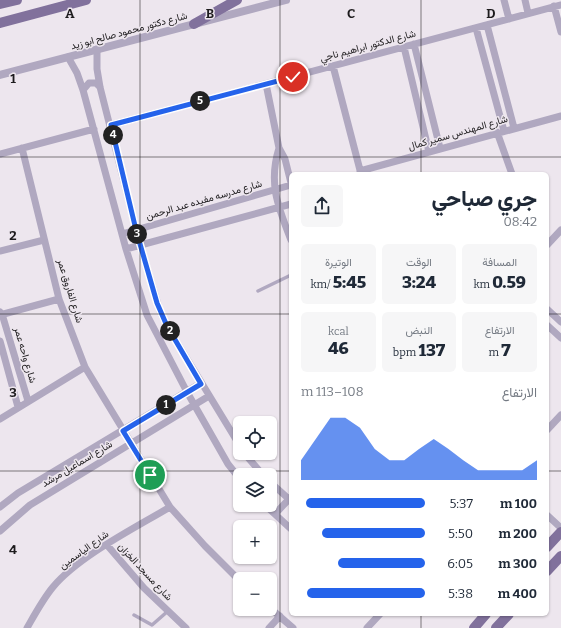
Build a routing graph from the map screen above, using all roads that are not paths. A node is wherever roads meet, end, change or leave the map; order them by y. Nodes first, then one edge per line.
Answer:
1 (17, 0) edge
2 (86, 0) edge
3 (237, 0) edge
4 (286, 0) edge
5 (504, 0) edge
6 (525, 0) edge
7 (0, 4) edge
8 (558, 5) edge
9 (528, 13) junction
10 (509, 18) junction
11 (0, 23) edge
12 (194, 24) junction
13 (487, 25) junction
14 (476, 28) junction
15 (561, 32) edge
16 (414, 44) junction
17 (404, 47) junction
18 (97, 49) junction
19 (68, 57) junction
20 (333, 66) junction
21 (0, 75) edge
22 (266, 84) junction
23 (100, 87) junction
24 (83, 90) junction
25 (561, 116) edge
26 (111, 125) junction
27 (514, 128) junction
28 (94, 129) junction
29 (501, 131) junction
30 (22, 148) junction
31 (279, 148) junction
32 (440, 148) junction
33 (429, 152) junction
34 (0, 154) edge
35 (361, 172) edge
36 (364, 172) edge
37 (511, 172) edge
38 (289, 174) edge
39 (289, 185) edge
40 (275, 190) junction
41 (289, 205) edge
42 (278, 208) junction
43 (136, 230) junction
44 (561, 230) edge
45 (122, 234) junction
46 (289, 235) edge
47 (44, 240) junction
48 (549, 241) edge
49 (140, 245) junction
50 (126, 249) junction
51 (0, 251) edge
52 (289, 276) edge
53 (258, 291) dead end
54 (60, 299) junction
55 (549, 312) edge
56 (1, 314) edge
57 (561, 322) edge
58 (549, 327) edge
59 (561, 338) edge
60 (0, 341) edge
61 (85, 367) junction
62 (201, 384) junction
63 (187, 392) junction
64 (209, 396) junction
65 (28, 401) junction
66 (195, 405) junction
67 (18, 407) junction
68 (561, 415) edge
69 (0, 419) edge
70 (550, 421) edge
71 (123, 431) junction
72 (233, 435) edge
73 (131, 443) junction
74 (250, 460) edge
75 (257, 468) edge
76 (233, 470) edge
77 (277, 488) edge
78 (289, 498) edge
79 (289, 500) edge
80 (0, 507) edge
81 (170, 507) junction
82 (275, 514) joint
83 (549, 517) edge
84 (289, 527) edge
85 (561, 528) edge
86 (0, 531) edge
87 (561, 532) edge
88 (549, 544) edge
89 (107, 545) junction
90 (561, 556) edge
91 (549, 569) edge
92 (233, 574) edge
93 (168, 611) junction
94 (277, 614) edge
95 (134, 615) dead end
96 (280, 616) junction
97 (378, 616) edge
98 (484, 616) edge
99 (506, 616) edge
100 (27, 628) edge
101 (186, 628) edge
102 (269, 628) edge
103 (293, 628) edge
104 (367, 628) edge
105 (474, 628) edge
106 (496, 628) edge

1 - 7 main road
2 - 11 main road
3 - 12 main road
4 - 12 street, شارع دكتور محمود صالح ابو زيد
5 - 10 street
6 - 9 street
8 - 9 street, شارع الدكتور ابراهيم ناجي
8 - 15 street
9 - 10 street, شارع الدكتور ابراهيم ناجي
10 - 13 street, شارع الدكتور ابراهيم ناجي
12 - 18 street, شارع دكتور محمود صالح ابو زيد
13 - 14 street, شارع الدكتور ابراهيم ناجي
13 - 27 street
14 - 16 street, شارع الدكتور ابراهيم ناجي
14 - 29 street
16 - 17 street, شارع الدكتور ابراهيم ناجي
16 - 32 street
17 - 20 street, شارع الدكتور ابراهيم ناجي
17 - 33 street
18 - 19 street, شارع دكتور محمود صالح ابو زيد
18 - 23 street
19 - 21 street, شارع دكتور محمود صالح ابو زيد
19 - 24 street
20 - 22 street, شارع الدكتور ابراهيم ناجي
20 - 35 street
22 - 26 street, شارع الدكتور ابراهيم ناجي
22 - 31 street
23 - 24 street
23 - 26 street
24 - 28 street
25 - 27 street, شارع المهندس سمير كمال
26 - 43 street
27 - 29 street, شارع المهندس سمير كمال
28 - 30 street
28 - 45 street
29 - 32 street, شارع المهندس سمير كمال
29 - 37 street
30 - 34 street
30 - 47 street, شارع الفاروق عمر
31 - 38 street
31 - 40 street
32 - 33 street, شارع المهندس سمير كمال
33 - 36 street, شارع المهندس سمير كمال
39 - 40 street, شارع مدرسه مفيده عبد الرحمن
40 - 42 street
40 - 43 street, شارع مدرسه مفيده عبد الرحمن
41 - 42 street
42 - 46 street
42 - 49 street
43 - 45 street, شارع مدرسه مفيده عبد الرحمن
43 - 49 street
44 - 48 street
45 - 50 street
47 - 51 street
47 - 54 street, شارع الفاروق عمر
49 - 50 street
49 - 62 street
50 - 63 street
52 - 53 lane
54 - 56 street
54 - 61 street, شارع الفاروق عمر
55 - 57 street
56 - 65 street, شارع واحه عمر
58 - 59 street
60 - 67 street, شارع واحه عمر
61 - 65 street
61 - 71 street, شارع الفاروق عمر
62 - 63 street, شارع اسماعيل مرشد
62 - 64 street
63 - 66 street
63 - 71 street, شارع اسماعيل مرشد
64 - 66 street, شارع اسماعيل مرشد
64 - 72 street
65 - 67 street
66 - 73 street, شارع اسماعيل مرشد
66 - 76 street
67 - 69 street
68 - 70 street
71 - 73 street, شارع الفاروق عمر
71 - 80 street, شارع اسماعيل مرشد
73 - 81 street, شارع الفاروق عمر
73 - 86 street, شارع اسماعيل مرشد
74 - 75 street
77 - 78 street
79 - 82 street
81 - 89 street, شارع الياسمين
81 - 92 street, شارع الفاروق عمر
82 - 84 street
83 - 85 street
87 - 88 main road
89 - 93 street, شارع مسجد الخزان
89 - 100 street, شارع الياسمين
90 - 91 main road
93 - 95 lane
93 - 101 street, شارع مسجد الخزان
94 - 96 street
96 - 102 street
96 - 103 street
97 - 104 street
98 - 105 main road
99 - 106 main road

